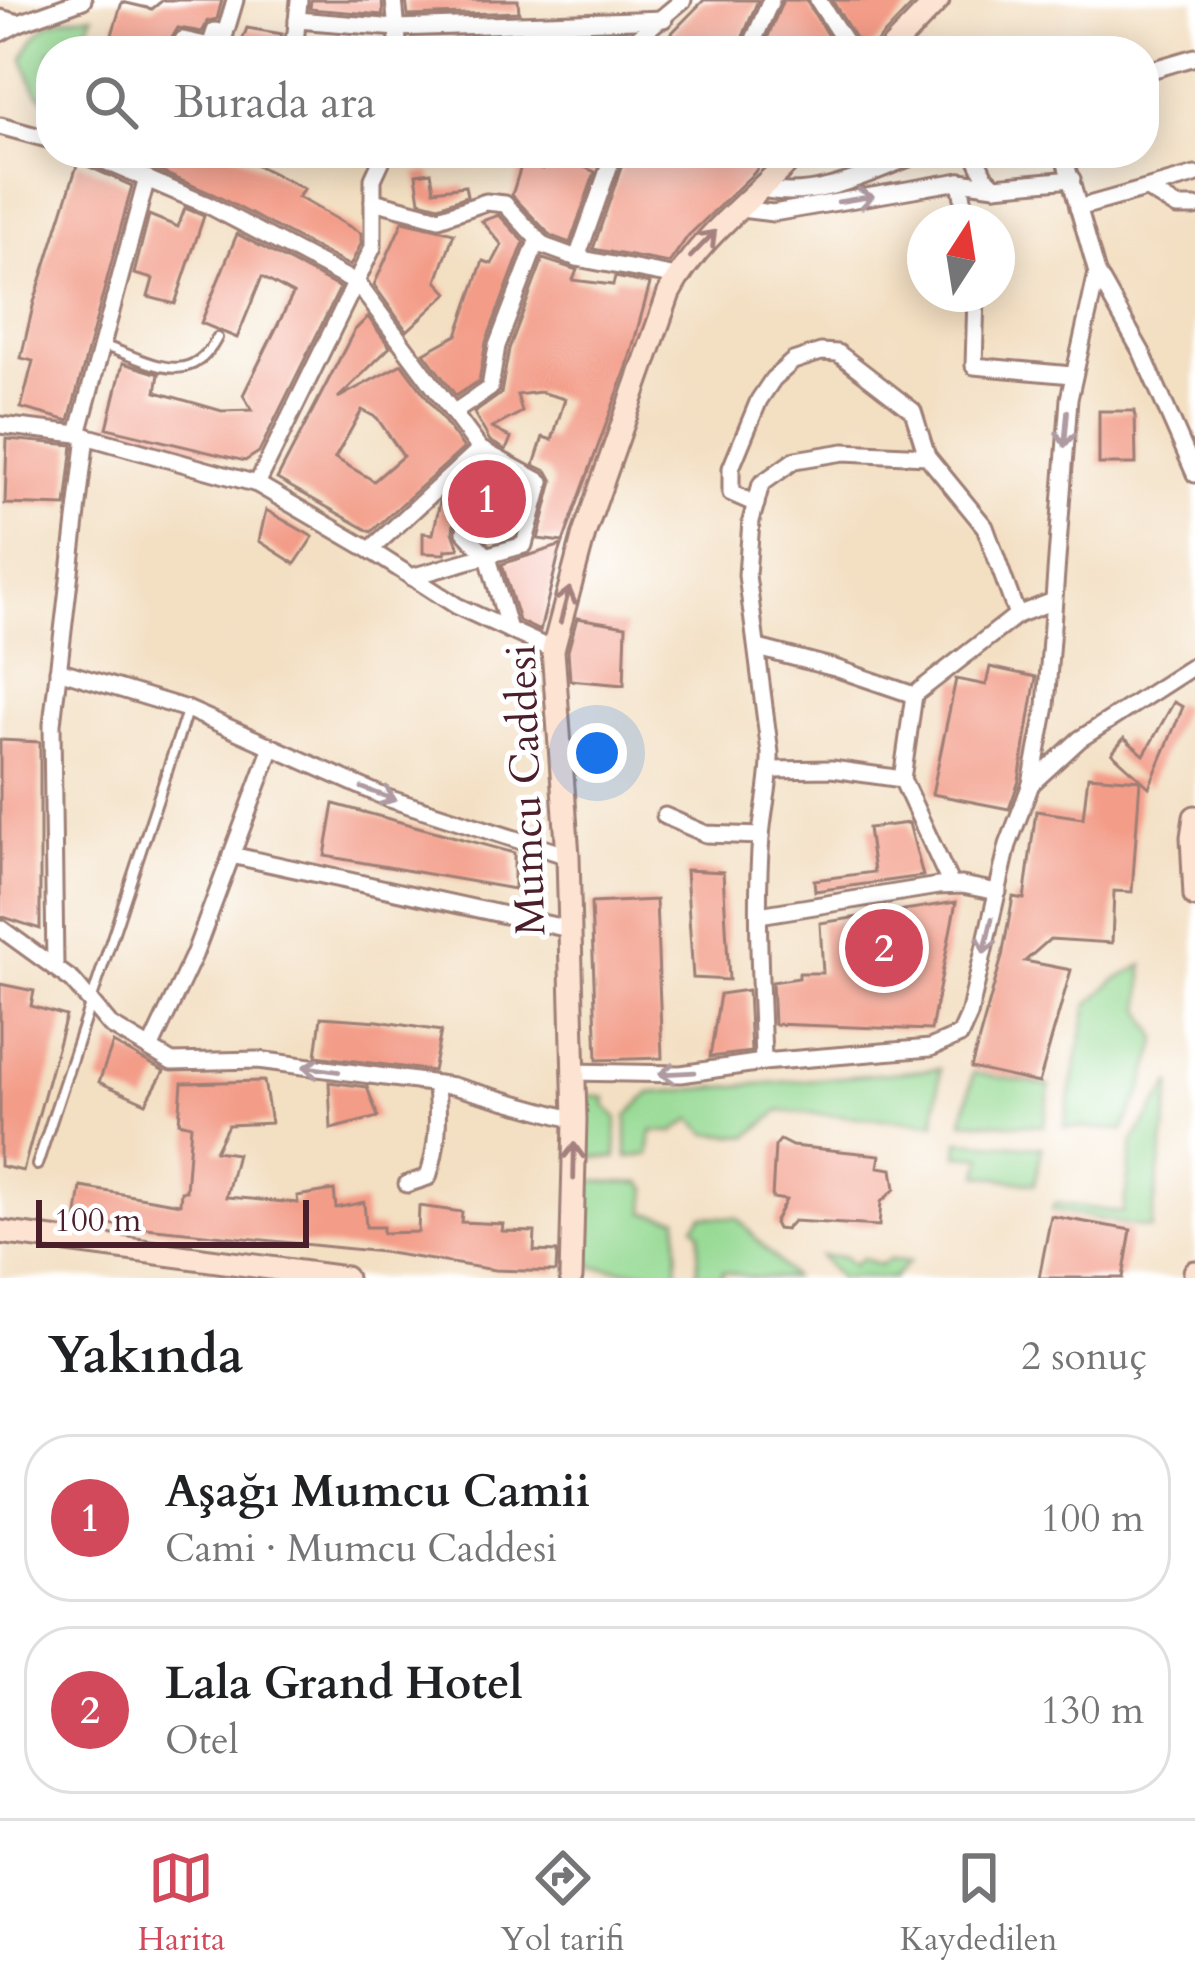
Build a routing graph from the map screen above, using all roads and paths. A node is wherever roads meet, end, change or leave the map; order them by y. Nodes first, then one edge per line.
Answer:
1 (235, 0) edge
2 (299, 0) edge
3 (394, 0) edge
4 (683, 0) edge
5 (771, 0) edge
6 (818, 0) edge
7 (938, 0) edge
8 (77, 1) edge
9 (0, 18) edge
10 (664, 19) junction
11 (297, 20) junction
12 (19, 23) junction
13 (397, 28) junction
14 (0, 33) edge
15 (213, 36) edge
16 (293, 36) edge
17 (398, 36) edge
18 (643, 36) edge
19 (755, 36) edge
20 (841, 36) edge
21 (904, 36) edge
22 (1195, 57) edge
23 (1159, 68) edge
24 (0, 126) edge
25 (36, 136) edge
26 (136, 168) edge
27 (378, 168) edge
28 (609, 168) edge
29 (783, 168) edge
30 (879, 168) edge
31 (981, 168) edge
32 (1068, 168) edge
33 (1195, 175) edge
34 (147, 178) junction
35 (1072, 179) junction
36 (960, 182) junction
37 (995, 186) junction
38 (763, 189) junction
39 (1147, 189) junction
40 (373, 201) junction
41 (964, 204) edge
42 (1078, 208) junction
43 (1195, 208) edge
44 (741, 209) junction
45 (538, 239) junction
46 (577, 258) junction
47 (1097, 273) junction
48 (677, 277) junction
49 (358, 284) junction
50 (976, 312) edge
51 (217, 338) dead end
52 (102, 346) junction
53 (1072, 375) junction
54 (454, 413) junction
55 (0, 425) edge
56 (82, 435) junction
57 (475, 455) junction
58 (927, 456) junction
59 (1194, 467) edge
60 (257, 484) junction
61 (756, 504) junction
62 (370, 550) junction
63 (488, 557) junction
64 (411, 578) junction
65 (1051, 602) junction
66 (1017, 615) junction
67 (508, 630) junction
68 (758, 648) junction
69 (553, 650) junction
70 (1195, 665) edge
71 (58, 670) junction
72 (914, 695) junction
73 (187, 709) junction
74 (272, 747) junction
75 (771, 770) junction
76 (902, 779) junction
77 (1031, 784) junction
78 (665, 816) dead end
79 (1195, 817) edge
80 (761, 836) junction
81 (231, 855) junction
82 (568, 856) junction
83 (951, 885) junction
84 (998, 892) junction
85 (1195, 896) edge
86 (759, 915) junction
87 (0, 928) edge
88 (569, 929) junction
89 (55, 968) junction
90 (89, 1001) junction
91 (150, 1049) junction
92 (763, 1062) junction
93 (572, 1072) junction
94 (436, 1087) junction
95 (575, 1120) junction
96 (37, 1165) dead end
97 (407, 1184) dead end
98 (0, 1232) edge
99 (346, 1278) edge
100 (571, 1278) edge

1 - 15 street
2 - 11 street
3 - 13 street
4 - 10 street
5 - 19 street
6 - 20 street
7 - 21 street
8 - 12 street
9 - 12 street
10 - 13 street
10 - 18 street
11 - 13 street
11 - 16 street
12 - 14 street
13 - 17 street
22 - 23 street
24 - 25 street
26 - 34 street
27 - 40 street
28 - 46 street
29 - 38 street, Mumcu Caddesi
30 - 38 street
31 - 37 street
32 - 35 street
33 - 39 street
34 - 49 street
34 - 52 street
35 - 37 street
35 - 42 street
36 - 37 street
36 - 41 street
44 -> 36 street
38 - 44 street, Mumcu Caddesi
39 - 42 street
39 - 43 street
40 - 45 street
40 - 49 street
42 - 47 street
48 -> 44 street, Mumcu Caddesi
45 - 46 street
45 - 54 street
46 - 48 street
47 - 53 street
47 - 59 street
69 -> 48 street, Mumcu Caddesi
49 - 54 street
49 - 60 street
50 - 53 street
51 - 52 lane
52 - 56 street
53 -> 65 street
54 - 57 street
55 - 56 street
56 - 60 street
56 - 71 street
57 - 62 street
57 - 63 street
57 - 63 street
58 - 61 street
58 - 61 street
58 - 66 street
60 - 62 street
61 - 68 street
62 - 64 street
63 - 64 street
63 - 67 street
64 - 67 street
65 - 66 street
65 - 77 street
66 - 72 street
67 - 69 street
68 - 72 street
68 - 75 street
69 - 82 street, Mumcu Caddesi
70 - 77 street
71 - 73 street
71 - 89 street
72 - 76 street
73 - 74 street
73 - 90 lane
74 - 81 street
74 -> 82 street
75 - 76 street
75 - 80 street
76 - 83 street
77 - 84 street
78 - 80 street
79 - 85 street
80 - 86 street
81 - 88 street
81 - 91 street
82 - 88 street, Mumcu Caddesi
83 - 84 street
83 - 86 street
84 -> 92 street
86 - 92 street
87 - 89 street
88 - 93 street, Mumcu Caddesi
89 - 90 street
90 - 91 street
90 - 96 lane
94 -> 91 street
92 -> 93 street
93 - 95 street, Mumcu Caddesi
94 - 95 street
94 - 97 street
100 -> 95 street, Mumcu Caddesi
98 - 99 street

